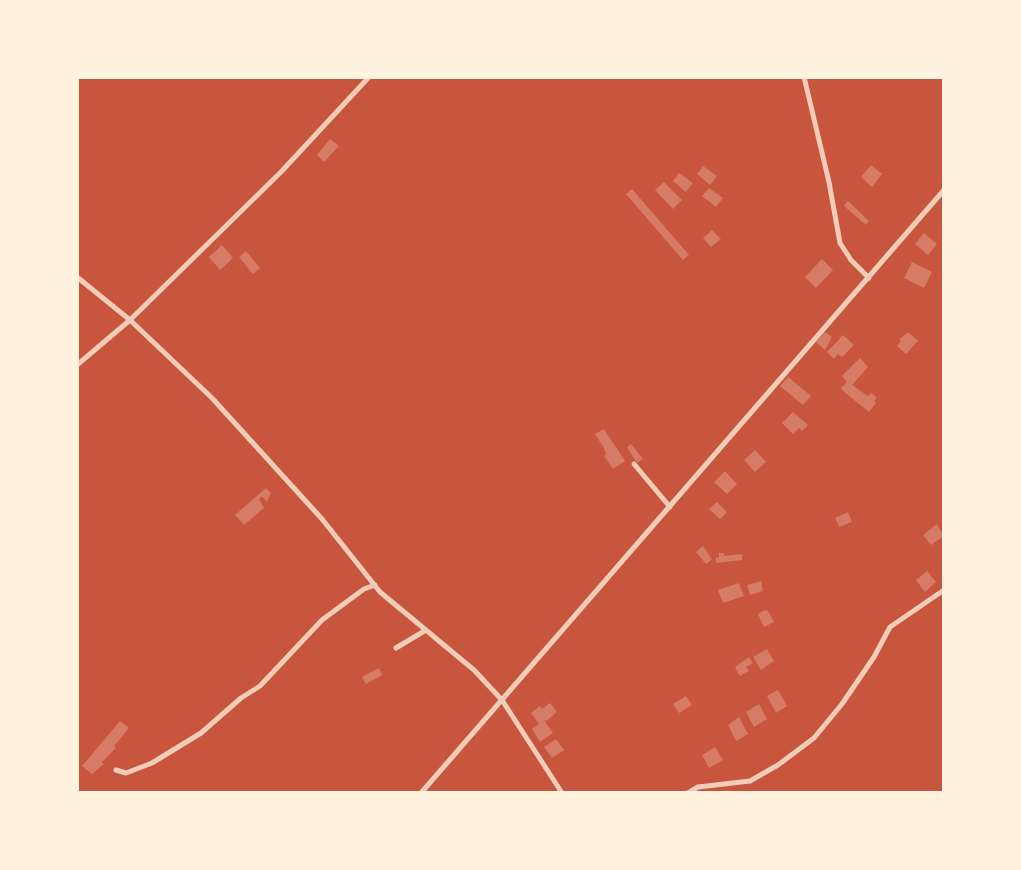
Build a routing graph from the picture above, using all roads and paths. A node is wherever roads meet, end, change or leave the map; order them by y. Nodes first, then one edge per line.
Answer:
1 (369, 77) edge
2 (804, 77) edge
3 (944, 190) edge
4 (77, 277) edge
5 (869, 278) junction
6 (130, 320) junction
7 (77, 365) edge
8 (634, 464) dead end
9 (670, 507) junction
10 (375, 585) junction
11 (944, 590) edge
12 (425, 630) junction
13 (396, 648) dead end
14 (502, 700) junction
15 (116, 771) dead end
16 (421, 793) edge
17 (562, 793) edge
18 (688, 793) edge

1 - 6 street
2 - 5 street
3 - 5 street
4 - 6 street
5 - 9 street
6 - 7 street
6 - 10 street
8 - 9 street
9 - 14 street
10 - 12 street
10 - 15 street
11 - 18 street
12 - 13 street
12 - 14 street
14 - 16 street
14 - 17 street

